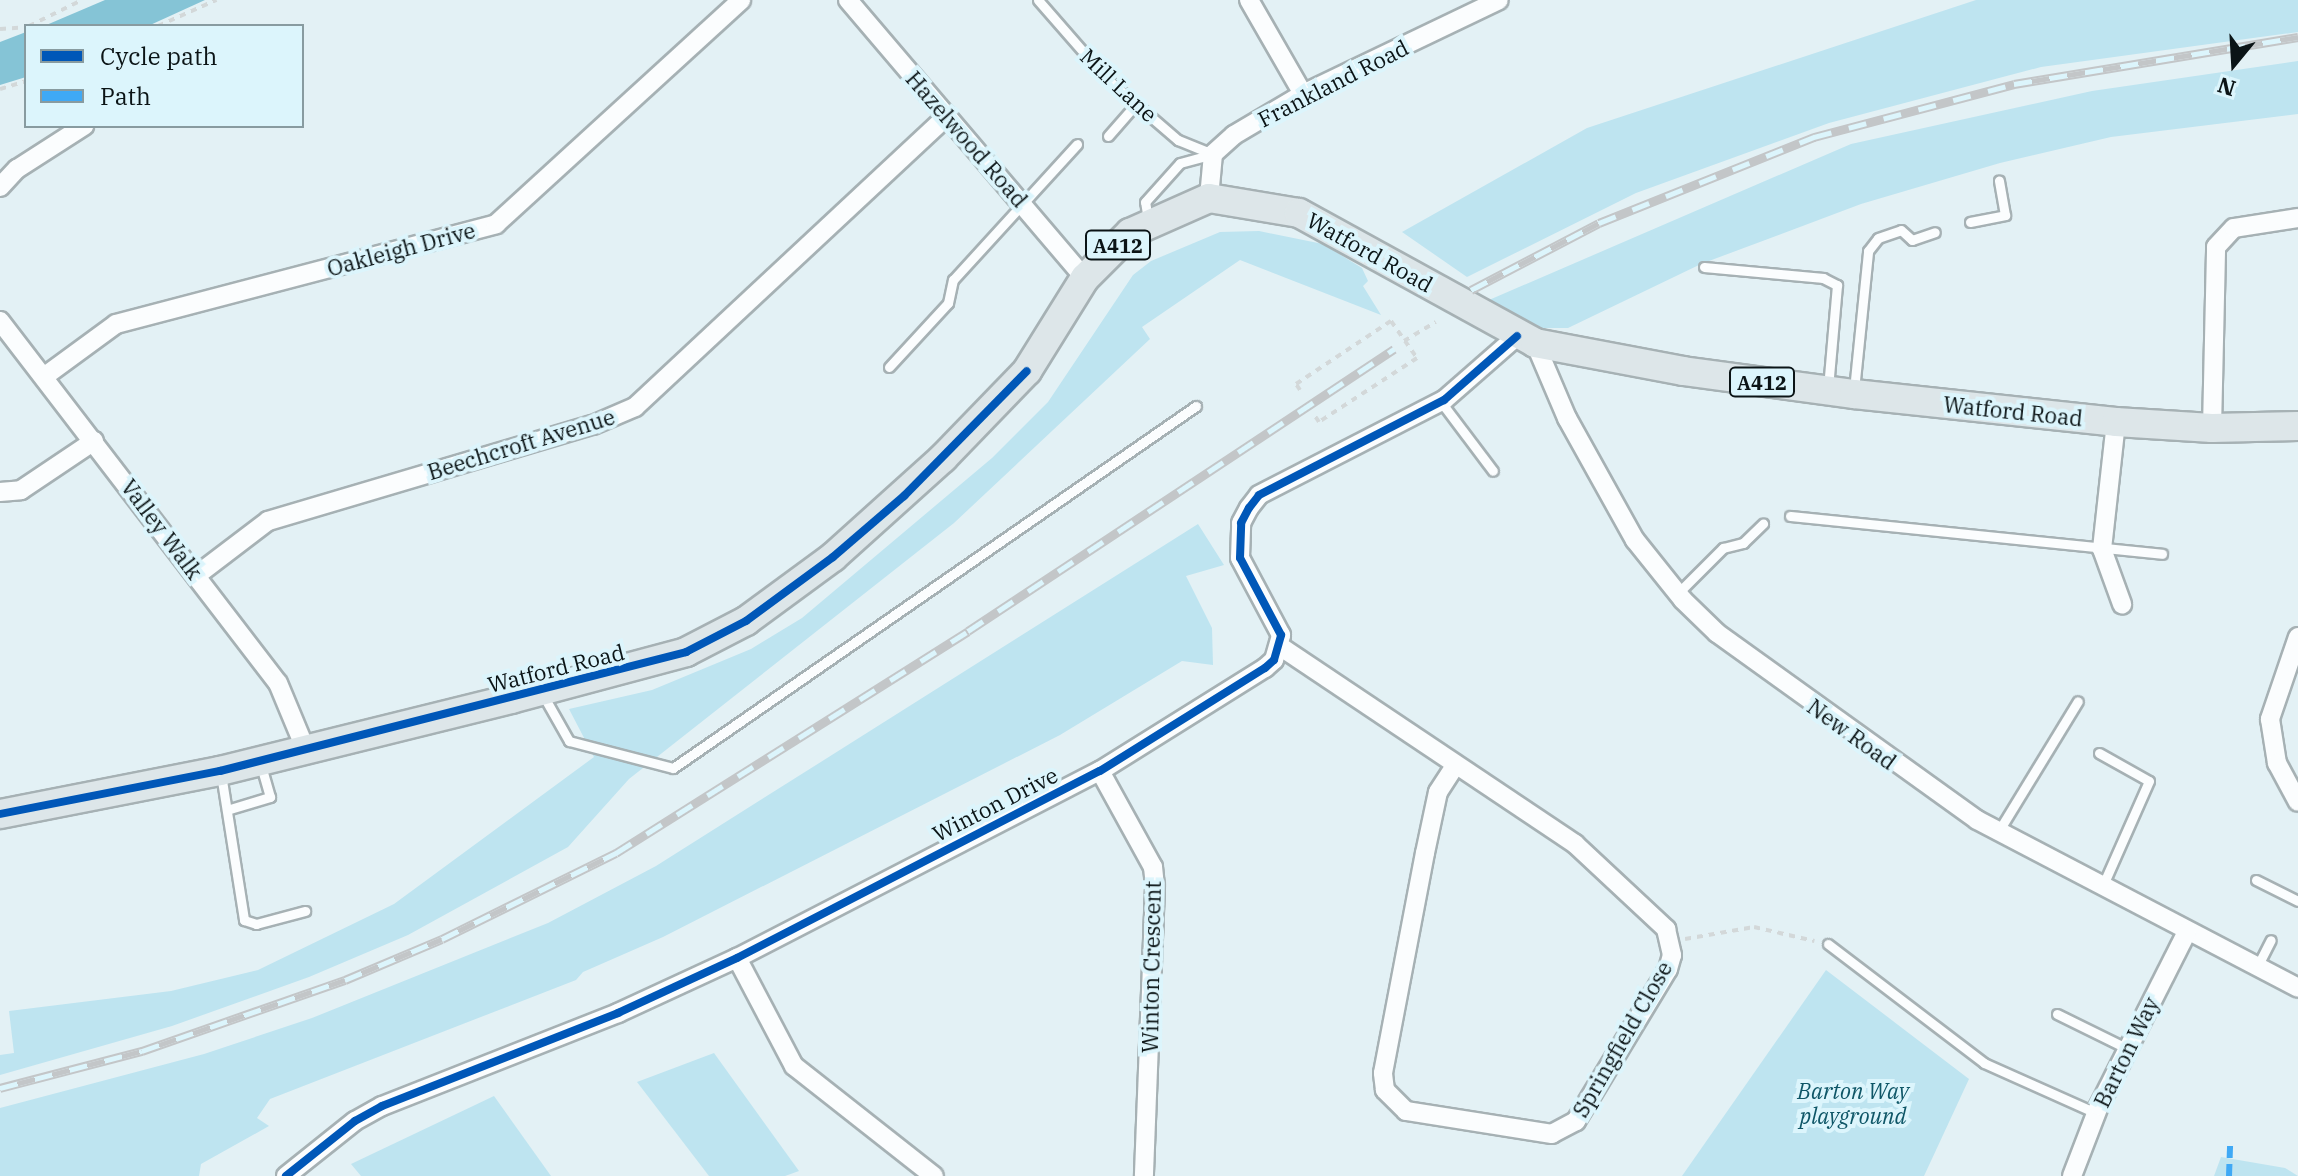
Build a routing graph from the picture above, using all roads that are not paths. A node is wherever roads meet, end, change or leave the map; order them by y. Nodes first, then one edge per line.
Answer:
1 (741, 0) edge
2 (848, 0) edge
3 (1038, 0) edge
4 (1249, 0) edge
5 (1499, 0) edge
6 (1303, 94) junction
7 (1136, 104) junction
8 (947, 116) junction
9 (81, 128) edge
10 (1108, 136) dead end
11 (1077, 144) dead end
12 (1213, 154) junction
13 (1999, 181) dead end
14 (0, 187) edge
15 (1209, 198) junction
16 (1023, 204) junction
17 (2298, 218) edge
18 (1970, 222) dead end
19 (1148, 224) junction
20 (1935, 232) dead end
21 (1704, 267) dead end
22 (1085, 278) junction
23 (0, 321) edge
24 (1526, 339) junction
25 (889, 367) dead end
26 (45, 376) junction
27 (1841, 393) junction
28 (1441, 402) junction
29 (1196, 406) dead end
30 (2116, 422) junction
31 (2298, 426) edge
32 (2212, 428) junction
33 (94, 441) junction
34 (1493, 471) dead end
35 (0, 492) edge
36 (1790, 516) dead end
37 (1763, 524) dead end
38 (2102, 549) junction
39 (2162, 554) dead end
40 (197, 575) junction
41 (1677, 594) junction
42 (2122, 604) dead end
43 (2298, 637) edge
44 (1281, 647) junction
45 (541, 691) junction
46 (2078, 701) dead end
47 (305, 748) junction
48 (2099, 753) dead end
49 (260, 762) junction
50 (1454, 767) junction
51 (220, 771) junction
52 (1100, 771) junction
53 (2298, 802) edge
54 (230, 809) junction
55 (0, 814) edge
56 (1998, 832) junction
57 (2256, 880) dead end
58 (2102, 887) junction
59 (2293, 902) edge
60 (305, 911) dead end
61 (2187, 932) junction
62 (2271, 940) dead end
63 (1828, 944) road end
64 (737, 958) junction
65 (2257, 967) junction
66 (2298, 988) edge
67 (2057, 1014) dead end
68 (2126, 1048) junction
69 (2096, 1113) junction
70 (286, 1176) edge
71 (934, 1176) edge
72 (1144, 1176) edge
73 (2072, 1176) edge

1 - 26 street, Oakleigh Drive
2 - 8 street, Hazelwood Road
3 - 7 lane, Mill Lane
4 - 6 street
5 - 6 street, Frankland Road
6 - 12 street, Frankland Road
7 - 10 lane
7 - 12 lane, Mill Lane
8 - 16 street, Hazelwood Road
8 - 40 street, Beechcroft Avenue
9 - 14 street
11 - 16 lane
12 - 15 street
12 - 19 lane
13 - 18 lane
15 - 19 main road, Watford Road / A412
15 - 24 main road, Watford Road / A412
16 - 22 street, Hazelwood Road
16 - 25 lane
17 - 32 street
19 - 22 main road, Watford Road / A412
20 - 27 lane
21 - 27 lane
22 - 45 main road, Watford Road / A412
23 - 26 street, Valley Walk
24 - 27 main road, Watford Road / A412
24 - 28 street
24 - 41 street, New Road
26 - 33 street, Valley Walk
27 - 30 main road, Watford Road / A412
28 - 34 lane
28 - 44 street
29 - 45 lane
30 - 32 main road, Watford Road / A412
30 - 38 street
31 - 32 main road, Watford Road / A412
33 - 35 street
33 - 40 street, Valley Walk
36 - 38 lane
37 - 41 lane
38 - 39 lane
38 - 42 street
40 - 47 street, Valley Walk
41 - 56 street, New Road
43 - 53 street
44 - 50 street, Springfield Close
44 - 52 street, Winton Drive
45 - 47 main road, Watford Road / A412
46 - 56 lane
47 - 49 main road, Watford Road / A412
48 - 58 lane
49 - 51 main road, Watford Road / A412
49 - 54 lane
50 - 50 street, Springfield Close
51 - 54 lane
51 - 55 main road, Watford Road / A412
52 - 64 street, Winton Drive
52 - 72 street, Winton Crescent
54 - 60 lane
56 - 58 street, New Road
57 - 59 lane
58 - 61 street, New Road
61 - 65 street, New Road
61 - 68 street, Barton Way
62 - 65 lane
63 - 69 lane
64 - 70 street, Winton Drive
64 - 71 street
65 - 66 street, New Road
67 - 68 lane
68 - 69 street, Barton Way
69 - 73 street, Barton Way

